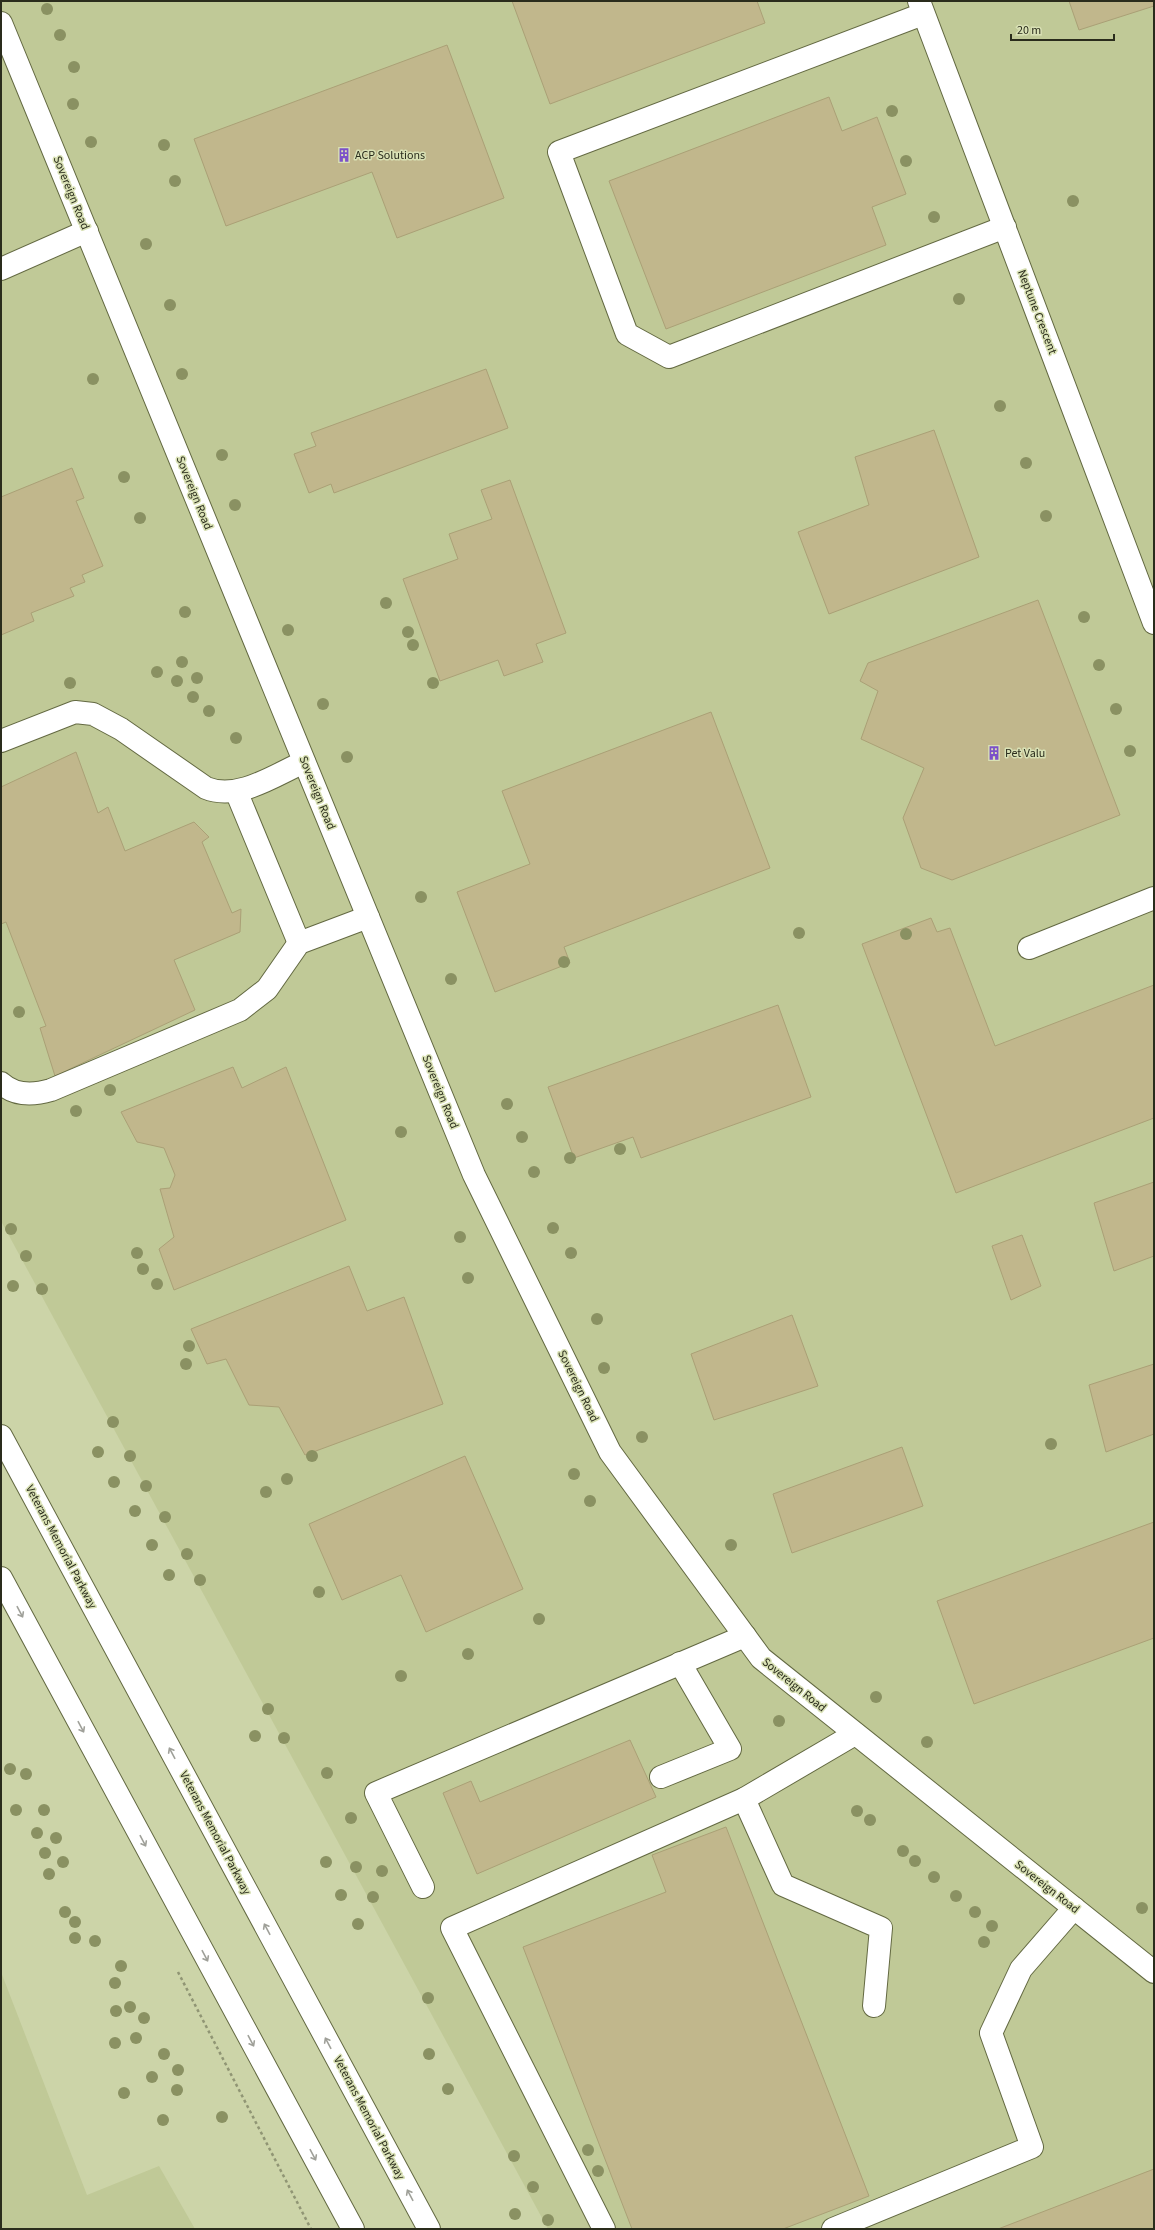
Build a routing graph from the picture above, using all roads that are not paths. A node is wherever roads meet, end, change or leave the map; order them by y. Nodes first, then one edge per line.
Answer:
1 (921, 7) edge
2 (1, 23) edge
3 (1005, 227) junction
4 (87, 231) junction
5 (1, 269) edge
6 (1154, 624) edge
7 (1, 741) edge
8 (304, 762) junction
9 (236, 791) junction
10 (1154, 898) edge
11 (368, 918) junction
12 (299, 943) junction
13 (1029, 948) dead end
14 (1, 1083) edge
15 (1, 1436) edge
16 (1, 1578) edge
17 (745, 1636) junction
18 (680, 1663) junction
19 (855, 1734) junction
20 (661, 1777) dead end
21 (744, 1799) junction
22 (423, 1886) dead end
23 (1074, 1908) junction
24 (1154, 1972) edge
25 (874, 2006) dead end
26 (353, 2229) edge
27 (429, 2229) edge
28 (604, 2229) edge
29 (833, 2229) edge

1 - 3 main road, Neptune Crescent
1 - 3 main road
2 - 4 main road, Sovereign Road
3 - 6 main road, Neptune Crescent
4 - 5 main road
4 - 8 main road, Sovereign Road
7 - 9 main road
8 - 9 main road
8 - 11 main road, Sovereign Road
9 - 12 main road
10 - 13 main road
11 - 12 main road
11 - 17 main road, Sovereign Road
12 - 14 main road
27 -> 15 main road, Veterans Memorial Parkway
16 -> 26 main road
17 - 18 main road
17 - 19 main road, Sovereign Road
18 - 20 main road
18 - 22 main road
19 - 21 main road
19 - 23 main road, Sovereign Road
21 - 25 main road
21 - 28 main road
23 - 24 main road, Sovereign Road
23 - 29 main road

